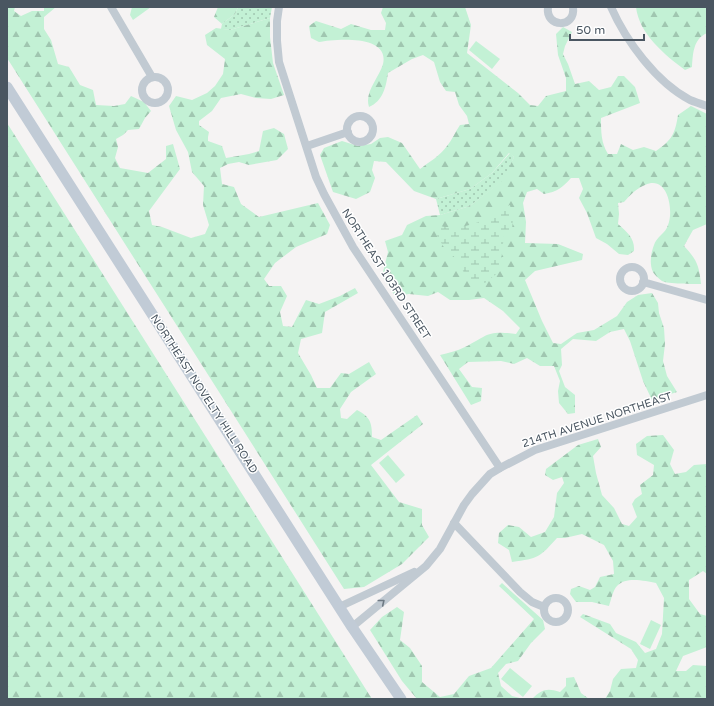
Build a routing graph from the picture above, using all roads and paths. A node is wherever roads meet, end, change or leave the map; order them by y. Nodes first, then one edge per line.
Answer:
1 (111, 7) edge
2 (279, 7) edge
3 (548, 7) edge
4 (573, 7) edge
5 (611, 7) edge
6 (152, 77) dead end
7 (7, 87) edge
8 (707, 106) edge
9 (348, 132) dead end
10 (307, 146) junction
11 (643, 282) dead end
12 (707, 300) edge
13 (707, 395) edge
14 (500, 468) junction
15 (454, 523) junction
16 (426, 566) junction
17 (339, 607) junction
18 (544, 607) dead end
19 (352, 627) junction
20 (401, 699) edge

1 - 6 street
2 - 10 street, NORTHEAST 103RD STREET
3 - 4 street
5 - 8 street
7 - 17 main road, NORTHEAST NOVELTY HILL ROAD
9 - 10 street
10 - 14 street, NORTHEAST 103RD STREET
11 - 12 street
13 - 14 street, 214TH AVENUE NORTHEAST
14 - 15 street, 214TH AVENUE NORTHEAST
15 - 16 street, 214TH AVENUE NORTHEAST
15 - 18 street
16 - 17 street, 214TH AVENUE NORTHEAST
19 -> 16 street, 214TH AVENUE NORTHEAST
17 - 19 main road, NORTHEAST NOVELTY HILL ROAD
19 - 20 main road, NORTHEAST NOVELTY HILL ROAD

